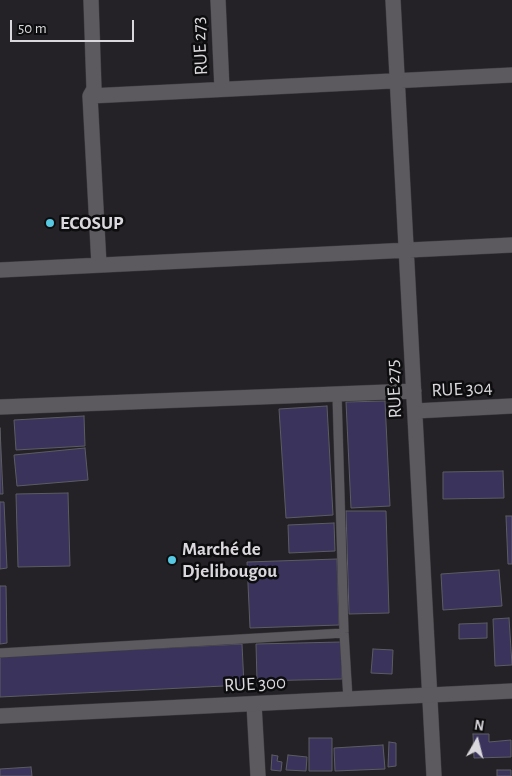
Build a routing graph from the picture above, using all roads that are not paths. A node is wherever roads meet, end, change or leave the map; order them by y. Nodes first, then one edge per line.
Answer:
1 (91, 0) edge
2 (218, 0) edge
3 (393, 0) edge
4 (512, 75) edge
5 (398, 80) junction
6 (222, 89) junction
7 (90, 96) junction
8 (512, 245) edge
9 (407, 250) junction
10 (99, 265) junction
11 (0, 270) edge
12 (414, 391) junction
13 (337, 394) junction
14 (512, 406) edge
15 (0, 407) edge
16 (415, 411) junction
17 (344, 633) junction
18 (0, 653) edge
19 (512, 691) edge
20 (430, 695) junction
21 (348, 699) junction
22 (254, 704) junction
23 (0, 716) edge
24 (258, 776) edge
25 (434, 776) edge

1 - 7 street
2 - 6 street, RUE 273
3 - 5 street, RUE 275
4 - 5 street
5 - 6 street
5 - 9 street, RUE 275
6 - 7 street
7 - 10 street
8 - 9 street
9 - 10 street
9 - 12 street, RUE 275
10 - 11 street
12 - 13 street
12 - 16 street, RUE 275
13 - 15 street
13 - 17 lane
14 - 16 street, RUE 304
16 - 20 street, RUE 275
17 - 18 lane
17 - 21 lane
19 - 20 street, RUE 300
20 - 21 street, RUE 300
20 - 25 street, RUE 275
21 - 22 street, RUE 300
22 - 23 street, RUE 300
22 - 24 street

